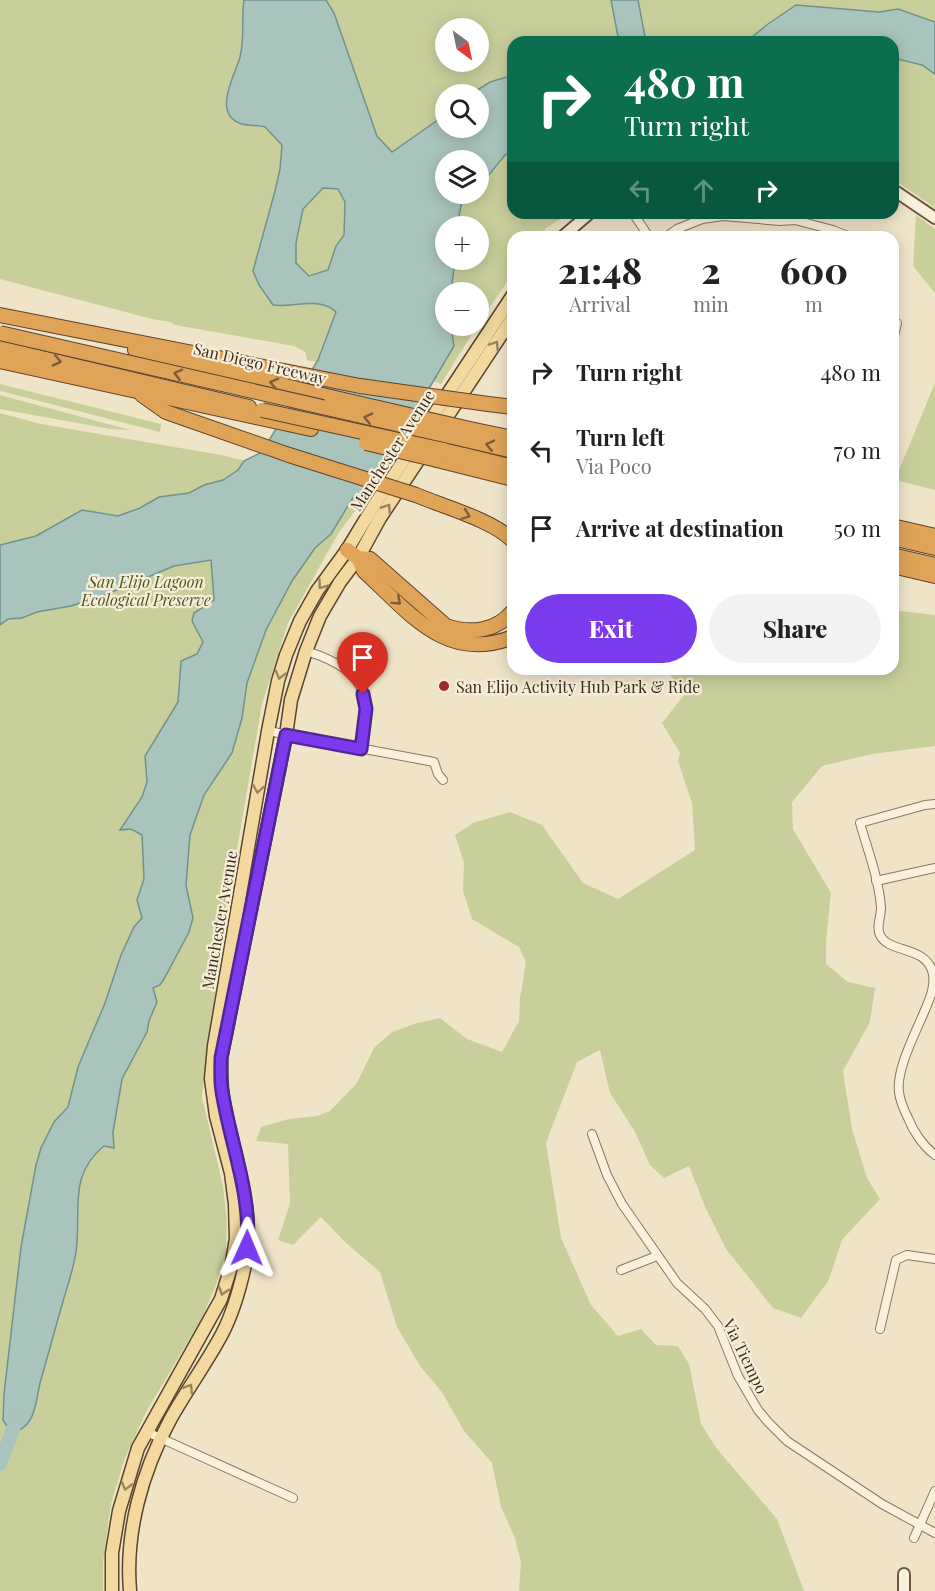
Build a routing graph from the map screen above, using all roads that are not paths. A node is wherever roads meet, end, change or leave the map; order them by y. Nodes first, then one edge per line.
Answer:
1 (899, 194) edge
2 (935, 218) edge
3 (583, 219) edge
4 (702, 219) edge
5 (752, 219) edge
6 (569, 231) edge
7 (674, 231) edge
8 (835, 231) edge
9 (507, 305) edge
10 (0, 317) edge
11 (507, 326) edge
12 (0, 333) edge
13 (0, 348) edge
14 (0, 361) edge
15 (138, 392) junction
16 (507, 406) edge
17 (260, 414) junction
18 (468, 435) junction
19 (507, 438) edge
20 (507, 449) edge
21 (440, 455) junction
22 (507, 466) edge
23 (507, 476) edge
24 (899, 528) edge
25 (507, 534) edge
26 (935, 537) edge
27 (899, 540) edge
28 (935, 548) edge
29 (352, 554) junction
30 (899, 557) edge
31 (935, 565) edge
32 (899, 568) edge
33 (935, 576) edge
34 (507, 616) edge
35 (507, 638) edge
36 (306, 651) junction
37 (268, 731) junction
38 (286, 735) junction
39 (361, 749) junction
40 (443, 780) dead end
41 (935, 804) edge
42 (935, 868) edge
43 (876, 881) junction
44 (592, 1134) dead end
45 (935, 1155) edge
46 (657, 1256) junction
47 (935, 1259) edge
48 (621, 1270) dead end
49 (880, 1329) dead end
50 (147, 1432) junction
51 (161, 1439) junction
52 (935, 1491) edge
53 (293, 1498) dead end
54 (919, 1525) junction
55 (935, 1533) edge
56 (914, 1538) dead end
57 (904, 1575) dead end
58 (112, 1591) edge
59 (130, 1591) edge
60 (904, 1591) edge

1 - 2 main road
3 - 6 main road
4 - 7 street
5 - 8 street
9 - 29 main road, Manchester Avenue
10 - 16 highway, bridge
18 -> 10 highway, San Diego Freeway, bridge
29 -> 11 main road, Manchester Avenue
18 -> 12 highway, bridge
13 -> 17 highway
14 - 15 highway
15 - 17 highway
15 -> 25 highway, bridge
17 - 21 highway, bridge
18 - 19 highway, San Diego Freeway
20 -> 18 highway
21 - 22 highway
21 - 23 highway
24 - 26 highway
27 - 28 highway
29 - 34 highway
29 -> 35 highway
29 - 36 main road, Manchester Avenue
29 -> 37 main road, Manchester Avenue
30 - 31 highway
32 - 33 highway
36 - 38 main road, Manchester Avenue
36 - 39 street
37 - 38 street
37 -> 50 main road, Manchester Avenue
38 - 39 street
51 -> 38 main road, Manchester Avenue
39 - 40 street
41 - 43 street
42 - 43 street
43 - 45 street
44 - 46 street, Via Tiempo
46 - 48 street
46 - 54 street, Via Tiempo
47 - 49 street
50 - 51 street
50 -> 58 main road, Manchester Avenue
51 - 53 street
51 - 59 main road, Manchester Avenue
52 - 54 street
54 - 55 street, Via Tiempo
54 - 56 street
57 - 60 main road

